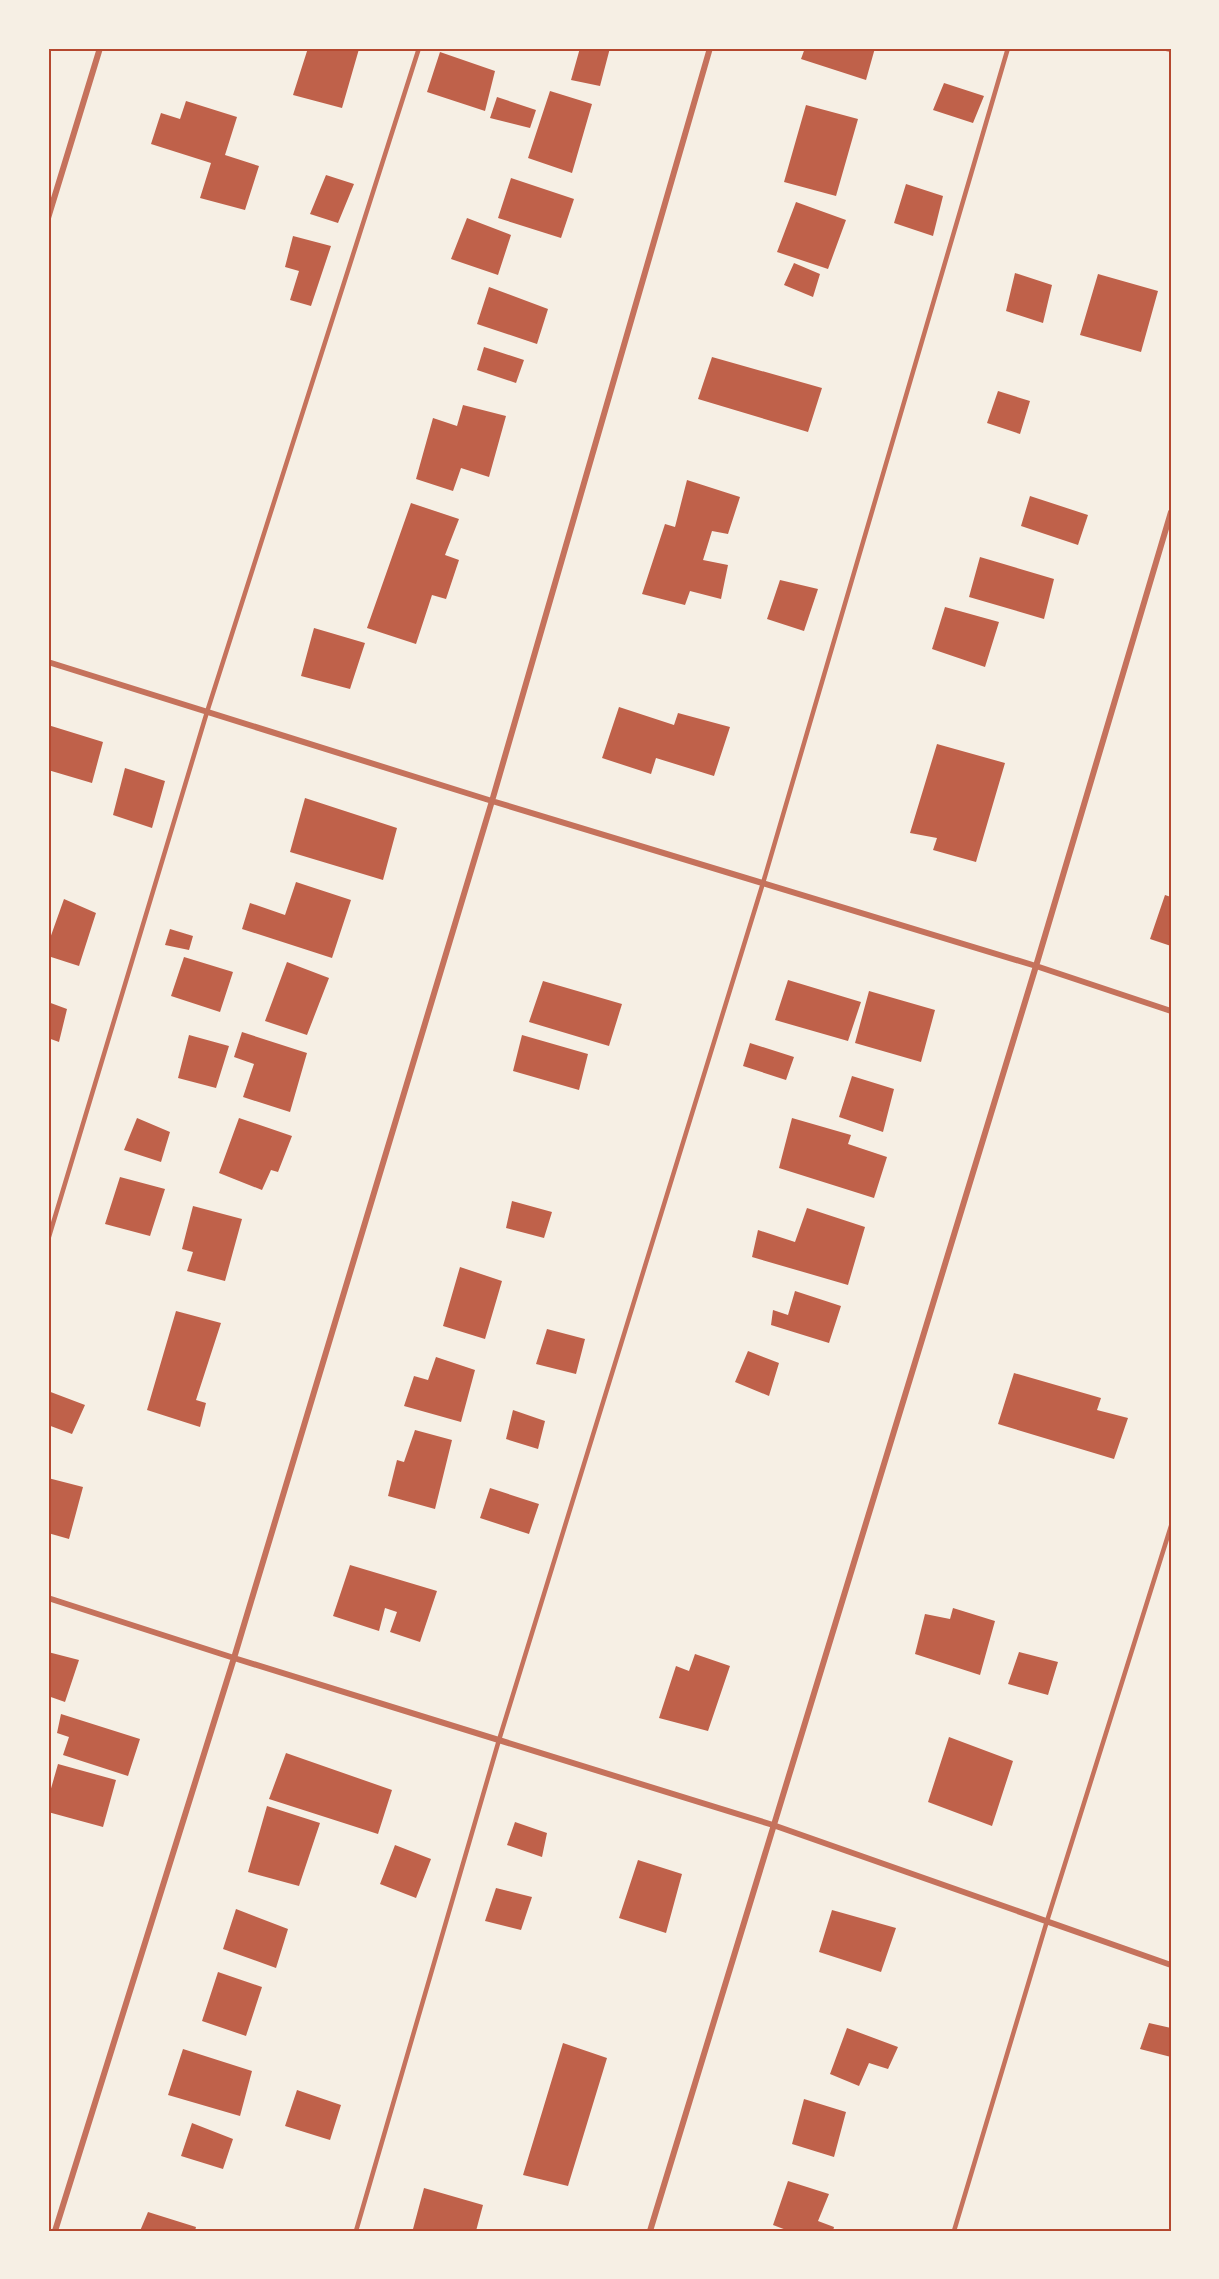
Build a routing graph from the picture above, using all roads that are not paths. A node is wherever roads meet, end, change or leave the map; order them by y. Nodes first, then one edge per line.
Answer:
1 (100, 48) edge
2 (419, 48) edge
3 (710, 48) edge
4 (1008, 48) edge
5 (1166, 48) edge
6 (1171, 49) edge
7 (48, 218) edge
8 (1171, 512) edge
9 (48, 662) edge
10 (207, 712) junction
11 (492, 801) junction
12 (763, 883) junction
13 (1036, 966) junction
14 (1171, 1011) edge
15 (48, 1240) edge
16 (1171, 1526) edge
17 (48, 1598) edge
18 (234, 1658) junction
19 (499, 1740) junction
20 (773, 1825) junction
21 (1047, 1921) junction
22 (1171, 1965) edge
23 (55, 2231) edge
24 (356, 2231) edge
25 (650, 2231) edge
26 (954, 2231) edge

1 - 7 street
2 - 10 lane
3 - 11 street
4 - 12 lane
5 - 6 street
8 - 13 street
9 - 10 street
10 - 11 street
10 - 15 lane
11 - 12 street
11 - 18 street
12 - 13 street
12 - 19 lane
13 - 14 street
13 - 20 street
16 - 21 lane
17 - 18 street
18 - 19 street
18 - 23 street
19 - 20 street
19 - 24 lane
20 - 21 street
20 - 25 street
21 - 22 street
21 - 26 lane

